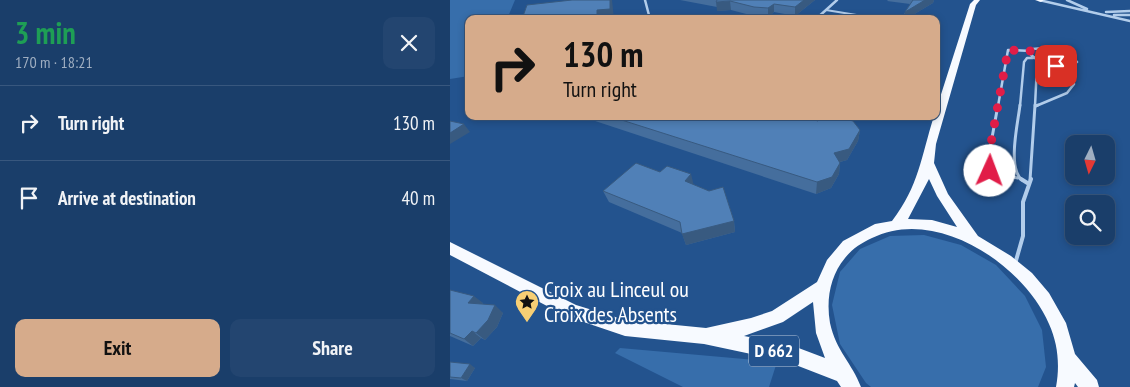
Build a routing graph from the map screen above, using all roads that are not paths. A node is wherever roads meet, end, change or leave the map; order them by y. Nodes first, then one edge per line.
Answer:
1 (645, 0) edge
2 (837, 0) edge
3 (977, 0) edge
4 (1039, 0) edge
5 (1067, 0) edge
6 (826, 10) junction
7 (1130, 11) edge
8 (649, 15) edge
9 (820, 15) edge
10 (857, 15) edge
11 (1108, 15) junction
12 (1130, 15) edge
13 (1130, 22) edge
14 (1031, 51) junction
15 (1033, 58) junction
16 (1043, 63) junction
17 (1068, 66) junction
18 (1036, 106) junction
19 (940, 115) edge
20 (938, 120) edge
21 (929, 165) junction
22 (1018, 178) junction
23 (1030, 184) junction
24 (896, 225) junction
25 (972, 238) junction
26 (450, 248) edge
27 (1015, 266) junction
28 (822, 287) junction
29 (704, 336) junction
30 (1067, 358) junction
31 (847, 381) edge
32 (1065, 387) edge
33 (1090, 387) edge

1 - 8 street
2 - 6 street
3 - 19 main road
4 - 11 street
5 - 7 street
6 - 9 street
6 - 10 lane
11 - 12 street
11 - 13 street
14 - 15 lane
14 - 17 lane
14 - 22 lane
15 - 16 lane
15 - 22 lane
16 - 17 lane
16 - 18 lane
17 - 18 lane
18 - 23 lane
20 - 21 main road
21 - 24 main road
21 - 25 main road
22 - 23 lane
23 - 27 lane
24 - 25 main road
24 - 28 main road
25 - 27 main road
26 - 29 main road, D 662
27 - 30 main road
28 - 29 main road, D 662
28 - 31 main road
29 - 31 main road, D 662
30 - 32 main road
30 - 33 main road

